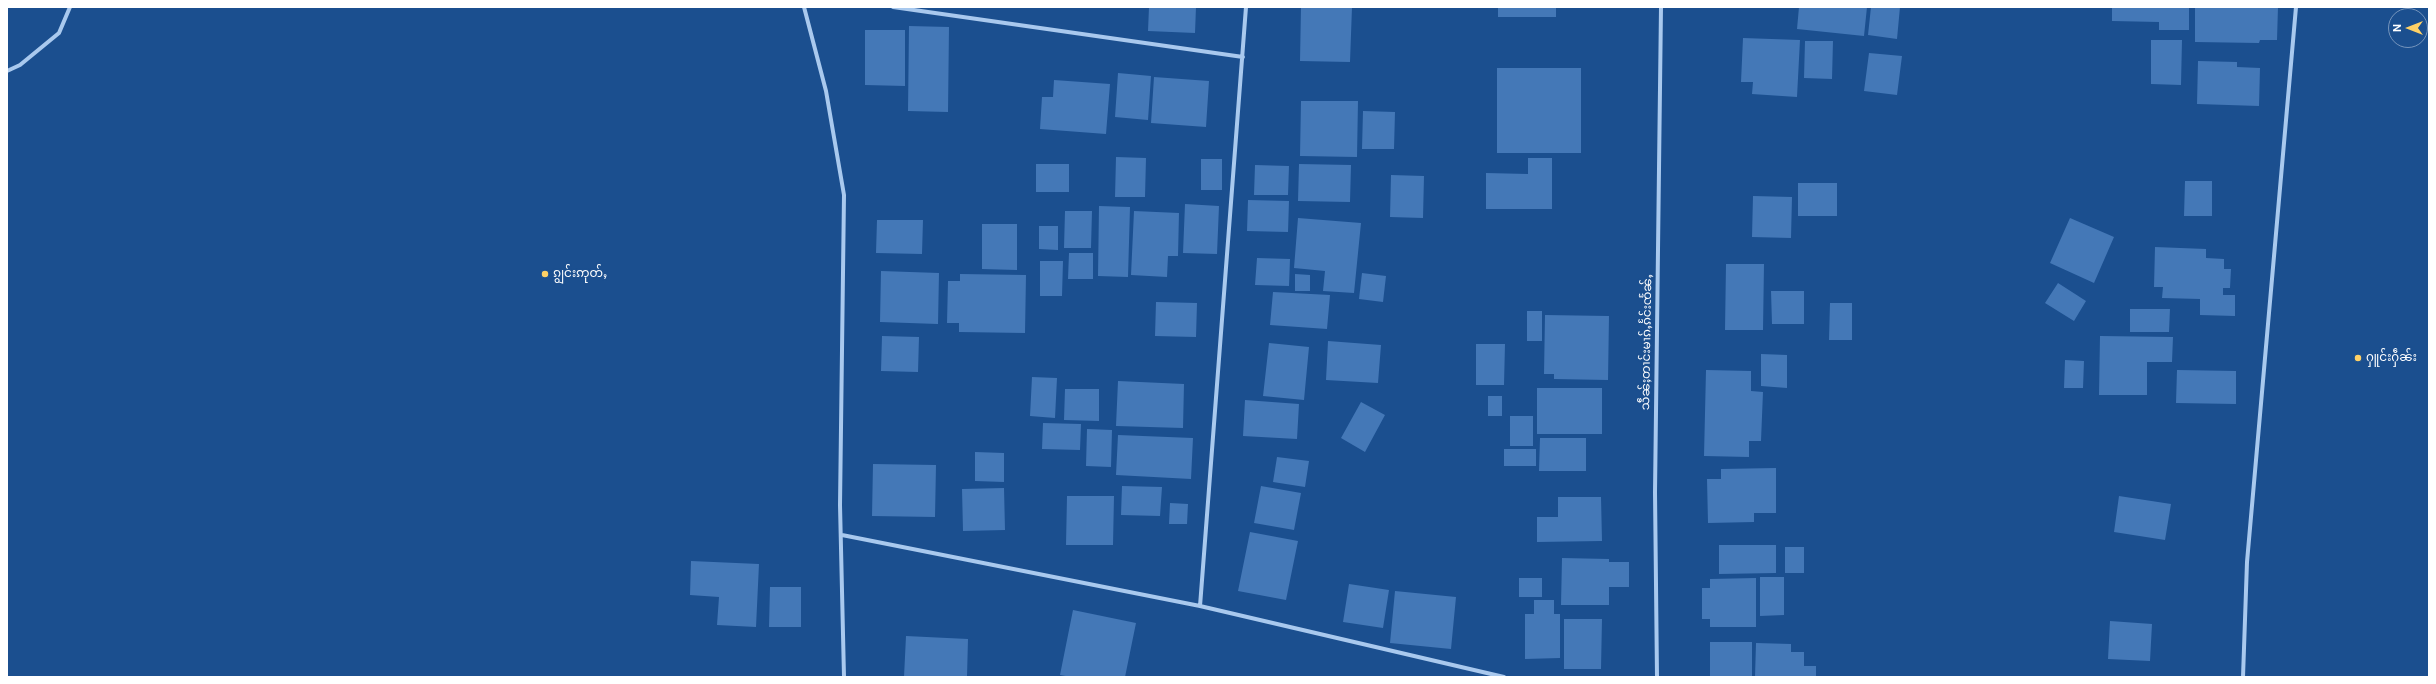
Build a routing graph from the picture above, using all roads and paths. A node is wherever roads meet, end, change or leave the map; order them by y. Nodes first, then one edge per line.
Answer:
1 (70, 7) edge
2 (804, 7) edge
3 (893, 7) edge
4 (1246, 7) edge
5 (1661, 7) edge
6 (2296, 7) edge
7 (1243, 57) junction
8 (7, 71) edge
9 (842, 535) junction
10 (1200, 606) junction
11 (844, 677) edge
12 (1504, 677) edge
13 (1657, 677) edge
14 (2243, 677) edge

1 - 8 street
2 - 9 street
3 - 7 street
4 - 7 street
5 - 13 street, သဵၼ်ႈတၢင်းမၢၵ်ႇၵႅင်းၸႅၼ်ႇ
6 - 14 street
7 - 10 street
9 - 10 street
9 - 11 street
10 - 12 street

